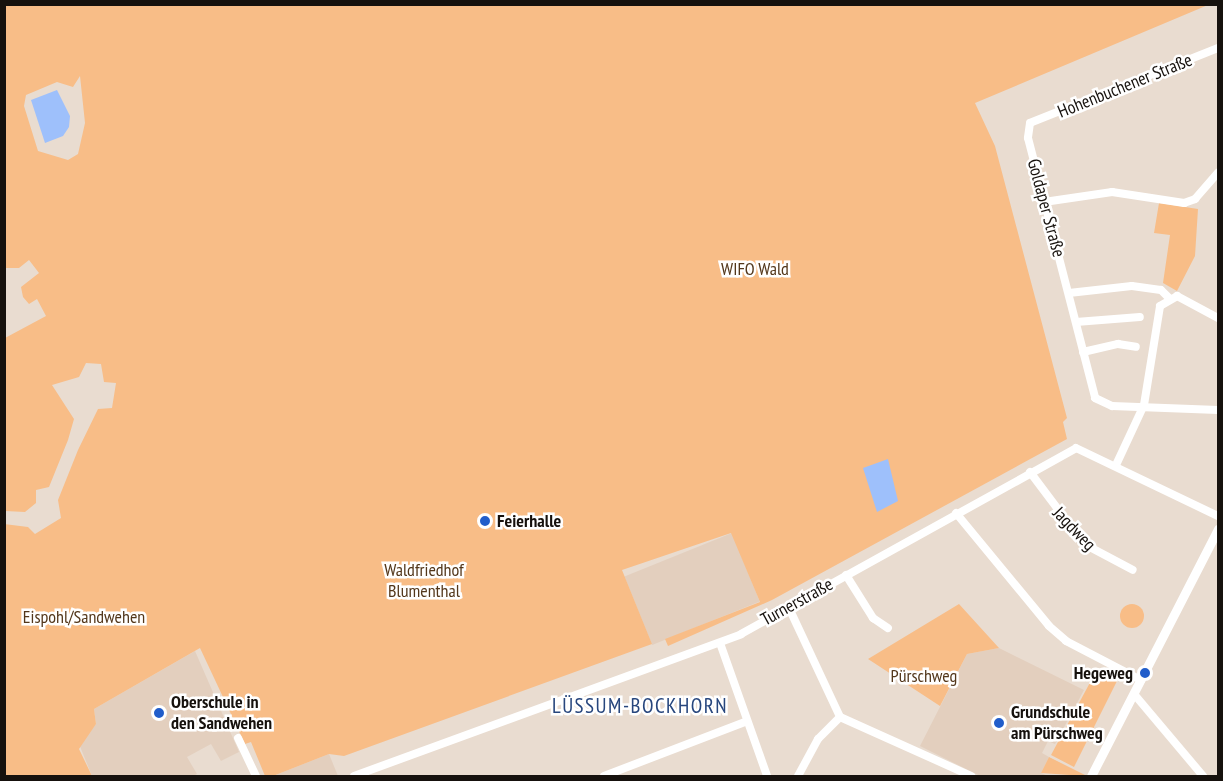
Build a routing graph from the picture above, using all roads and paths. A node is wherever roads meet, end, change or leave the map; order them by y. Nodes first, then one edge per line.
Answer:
1 (1218, 48) edge
2 (1030, 123) joint
3 (1218, 173) edge
4 (1044, 202) junction
5 (1069, 293) junction
6 (1170, 299) junction
7 (1140, 317) dead end
8 (1218, 318) edge
9 (1076, 322) junction
10 (1136, 346) dead end
11 (1083, 352) junction
12 (1144, 405) junction
13 (1218, 410) edge
14 (1116, 465) junction
15 (1030, 472) junction
16 (956, 513) junction
17 (1218, 516) edge
18 (1218, 529) edge
19 (1133, 570) dead end
20 (846, 575) junction
21 (789, 608) junction
22 (888, 628) dead end
23 (720, 643) junction
24 (1141, 680) junction
25 (1134, 693) junction
26 (840, 717) junction
27 (747, 721) junction
28 (238, 738) dead end
29 (256, 777) edge
30 (354, 777) edge
31 (604, 777) edge
32 (767, 777) edge
33 (798, 777) edge
34 (971, 777) edge
35 (1091, 777) edge
36 (1203, 777) edge

1 - 2 street, Hohenbuchener Straße
2 - 4 street, Goldaper Straße
3 - 4 street
4 - 5 street, Goldaper Straße
5 - 6 street
5 - 9 street, Goldaper Straße
6 - 8 street
6 - 12 street
7 - 9 street
9 - 11 street, Goldaper Straße
10 - 11 street
11 - 12 street, Goldaper Straße
12 - 13 street
12 - 14 street
14 - 15 street, Turnerstraße
14 - 17 street, Turnerstraße
15 - 16 street, Turnerstraße
15 - 19 street, Jagdweg
16 - 20 street, Turnerstraße
16 - 24 street
18 - 24 main road
20 - 21 street, Turnerstraße
20 - 22 street
21 - 23 street, Turnerstraße
21 - 26 street
23 - 27 street
23 - 30 street, Turnerstraße
24 - 25 main road
25 - 35 main road
25 - 36 street
26 - 33 street
26 - 34 street
27 - 31 street
27 - 32 street
28 - 29 street

